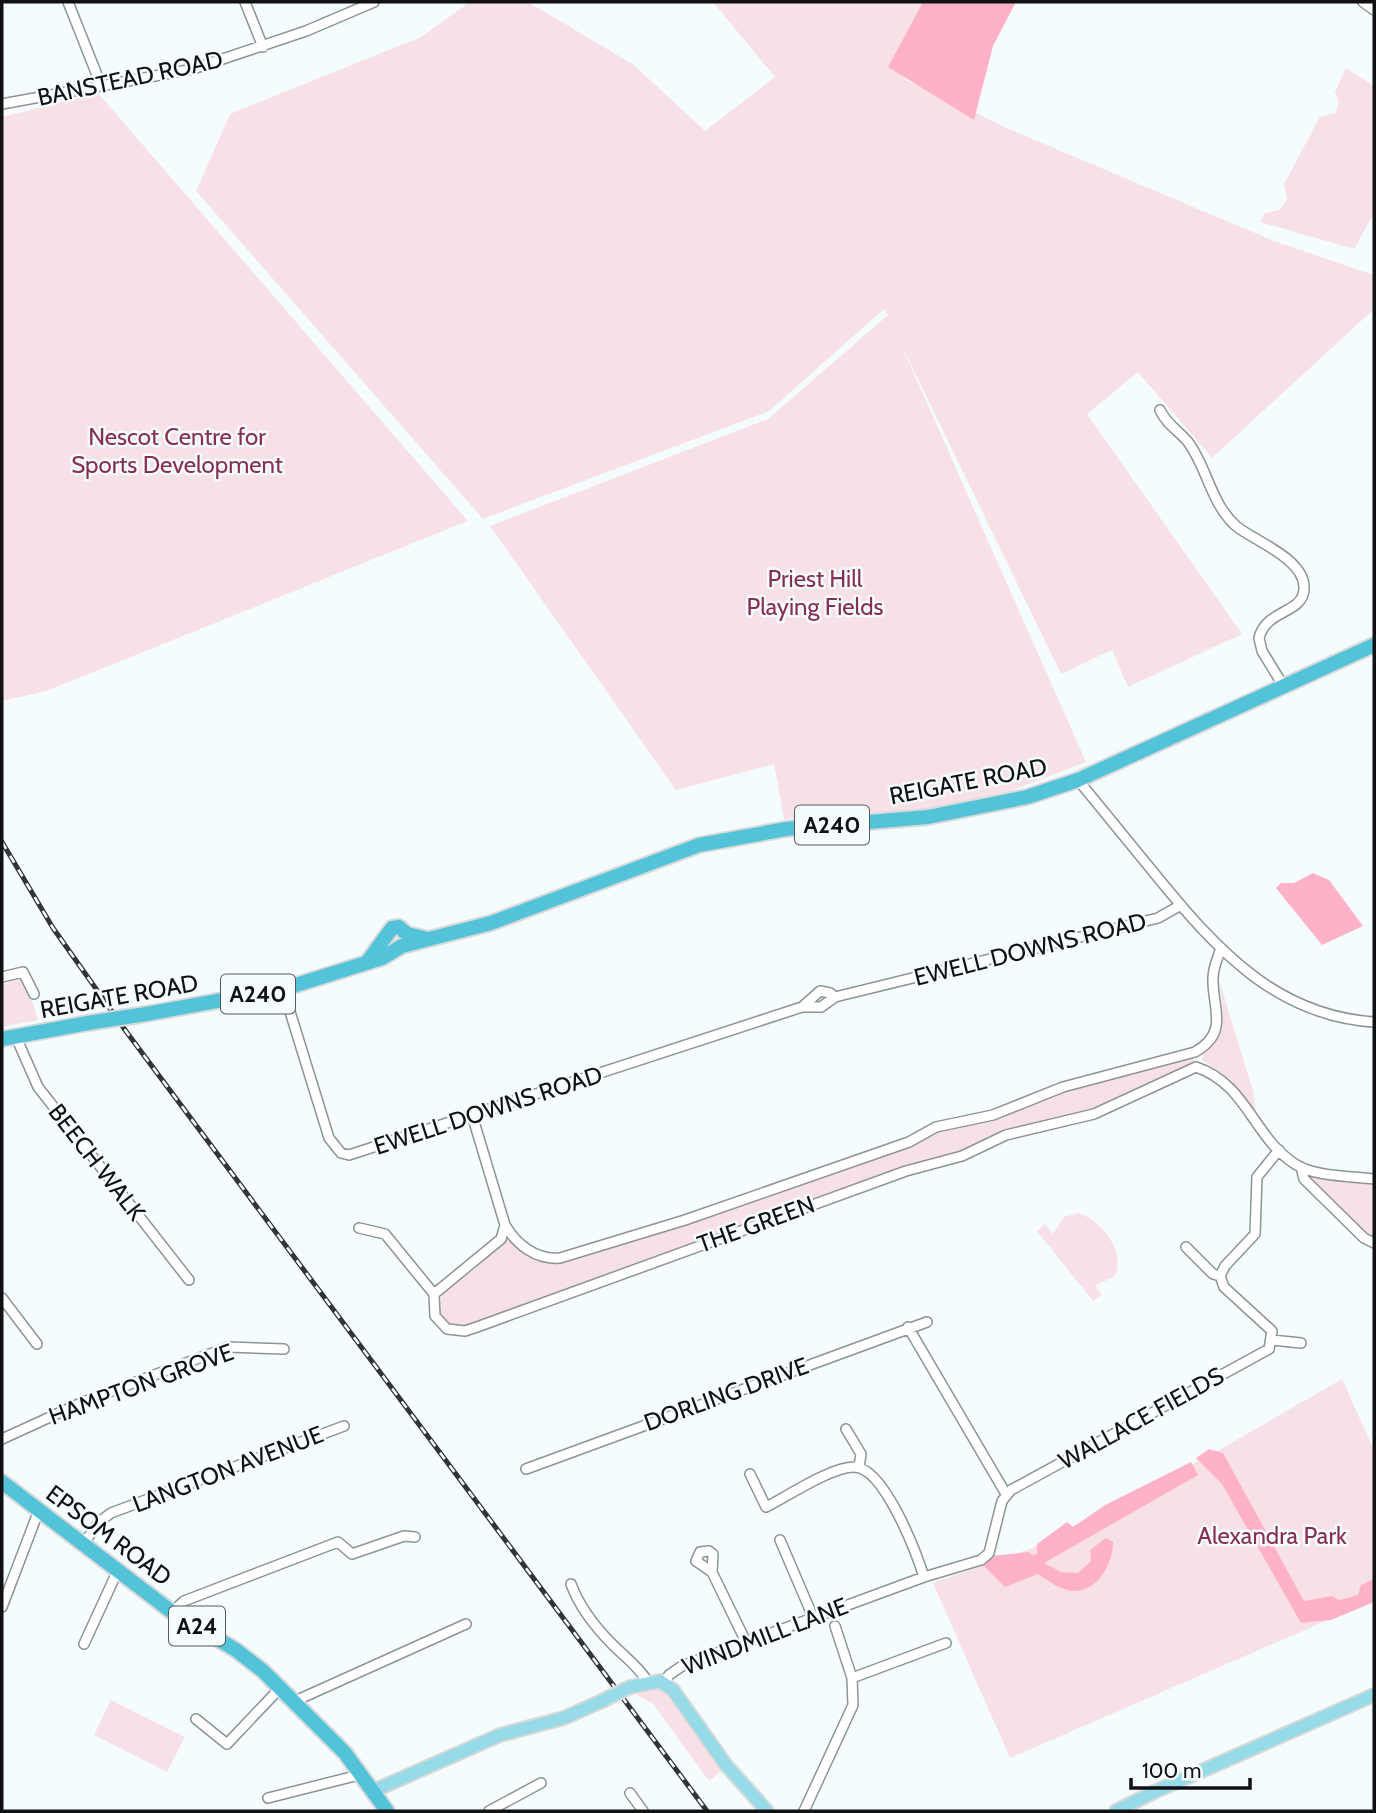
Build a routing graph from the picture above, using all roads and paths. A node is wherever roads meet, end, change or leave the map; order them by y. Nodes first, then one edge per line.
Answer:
1 (68, 2) edge
2 (245, 2) edge
3 (373, 2) edge
4 (1363, 2) edge
5 (350, 6) edge
6 (1374, 10) edge
7 (263, 47) junction
8 (101, 85) junction
9 (2, 104) edge
10 (1160, 410) dead end
11 (1374, 645) edge
12 (1284, 687) junction
13 (1078, 780) junction
14 (1181, 905) junction
15 (403, 942) junction
16 (1220, 951) junction
17 (366, 963) junction
18 (2, 977) edge
19 (283, 989) junction
20 (34, 994) dead end
21 (835, 997) junction
22 (802, 1007) junction
23 (1374, 1022) edge
24 (9, 1038) edge
25 (1199, 1050) junction
26 (1196, 1067) junction
27 (472, 1115) junction
28 (1279, 1150) junction
29 (1301, 1167) junction
30 (1374, 1179) edge
31 (505, 1225) junction
32 (359, 1227) dead end
33 (1374, 1243) edge
34 (1186, 1247) dead end
35 (1220, 1276) junction
36 (189, 1280) dead end
37 (434, 1294) junction
38 (2, 1298) edge
39 (927, 1322) dead end
40 (908, 1327) junction
41 (1272, 1340) junction
42 (1301, 1343) dead end
43 (37, 1344) dead end
44 (284, 1349) dead end
45 (344, 1426) dead end
46 (846, 1429) dead end
47 (2, 1439) edge
48 (859, 1467) junction
49 (526, 1469) dead end
50 (750, 1474) dead end
51 (2, 1482) edge
52 (1006, 1494) junction
53 (39, 1510) junction
54 (415, 1537) dead end
55 (780, 1541) dead end
56 (84, 1543) junction
57 (118, 1570) junction
58 (712, 1572) dead end
59 (924, 1577) junction
60 (571, 1584) dead end
61 (2, 1607) edge
62 (172, 1612) junction
63 (813, 1617) junction
64 (466, 1624) dead end
65 (835, 1626) dead end
66 (746, 1642) junction
67 (946, 1643) dead end
68 (84, 1644) dead end
69 (852, 1678) junction
70 (648, 1682) junction
71 (664, 1684) junction
72 (281, 1687) junction
73 (1374, 1695) edge
74 (295, 1700) junction
75 (196, 1718) dead end
76 (363, 1774) junction
77 (541, 1783) dead end
78 (373, 1791) junction
79 (630, 1793) dead end
80 (268, 1798) dead end
81 (387, 1811) edge
82 (489, 1811) edge
83 (643, 1811) edge
84 (767, 1811) edge
85 (804, 1811) edge
86 (1116, 1811) edge

1 - 8 street
2 - 7 street
3 - 5 street, BANSTEAD ROAD
4 - 6 street
5 - 7 street, BANSTEAD ROAD
7 - 8 street, BANSTEAD ROAD
8 - 9 street, BANSTEAD ROAD
10 - 12 street
11 - 12 highway, REIGATE ROAD / A240
12 - 13 highway, REIGATE ROAD / A240
13 - 14 street
13 - 15 highway, REIGATE ROAD / A240
14 - 16 street
14 - 21 street, EWELL DOWNS ROAD
15 - 17 highway, REIGATE ROAD / A240
15 - 17 highway, REIGATE ROAD / A240
16 - 23 street
16 - 25 street
17 - 19 highway, REIGATE ROAD / A240
18 - 20 street
19 - 24 highway, REIGATE ROAD / A240, bridge
19 - 27 street, EWELL DOWNS ROAD
21 - 22 street, EWELL DOWNS ROAD
21 - 22 street, EWELL DOWNS ROAD
22 - 27 street, EWELL DOWNS ROAD
24 - 36 street, BEECH WALK
25 - 26 street
25 - 31 street, THE GREEN
26 - 28 street
26 - 37 street, THE GREEN
27 - 31 street, THE GREEN
28 - 29 street
28 - 35 street
29 - 30 street
29 - 33 street
31 - 37 street
32 - 37 street
34 - 35 street
35 - 41 street
38 - 43 street
39 - 40 street, DORLING DRIVE
40 - 49 street, DORLING DRIVE
40 - 52 street
41 - 42 street
41 - 52 street, WALLACE FIELDS
44 - 47 street, HAMPTON GROVE
45 - 56 street, LANGTON AVENUE
46 - 48 street
48 - 50 street
48 - 59 street
51 - 53 highway, EPSOM ROAD / A24
52 - 59 street, WINDMILL LANE
53 - 56 highway, EPSOM ROAD / A24
53 - 61 street
54 - 62 street
55 - 63 street
56 - 57 highway, EPSOM ROAD / A24
57 - 62 highway, EPSOM ROAD / A24
57 - 68 street
58 - 66 street
59 - 63 street, WINDMILL LANE
60 - 70 street
62 - 72 highway, EPSOM ROAD / A24
63 - 66 street, WINDMILL LANE
64 - 74 street
65 - 69 street
66 - 71 street, WINDMILL LANE
67 - 69 street
69 - 85 street
70 - 71 main road, WINDMILL LANE
70 - 78 main road, WINDMILL LANE, bridge
71 - 84 main road
72 - 74 highway, EPSOM ROAD / A24
72 - 75 street
73 - 86 main road
74 - 76 highway, EPSOM ROAD / A24
76 - 78 highway, EPSOM ROAD / A24
76 - 80 street
77 - 82 street
78 - 81 highway, A24
79 - 83 street

